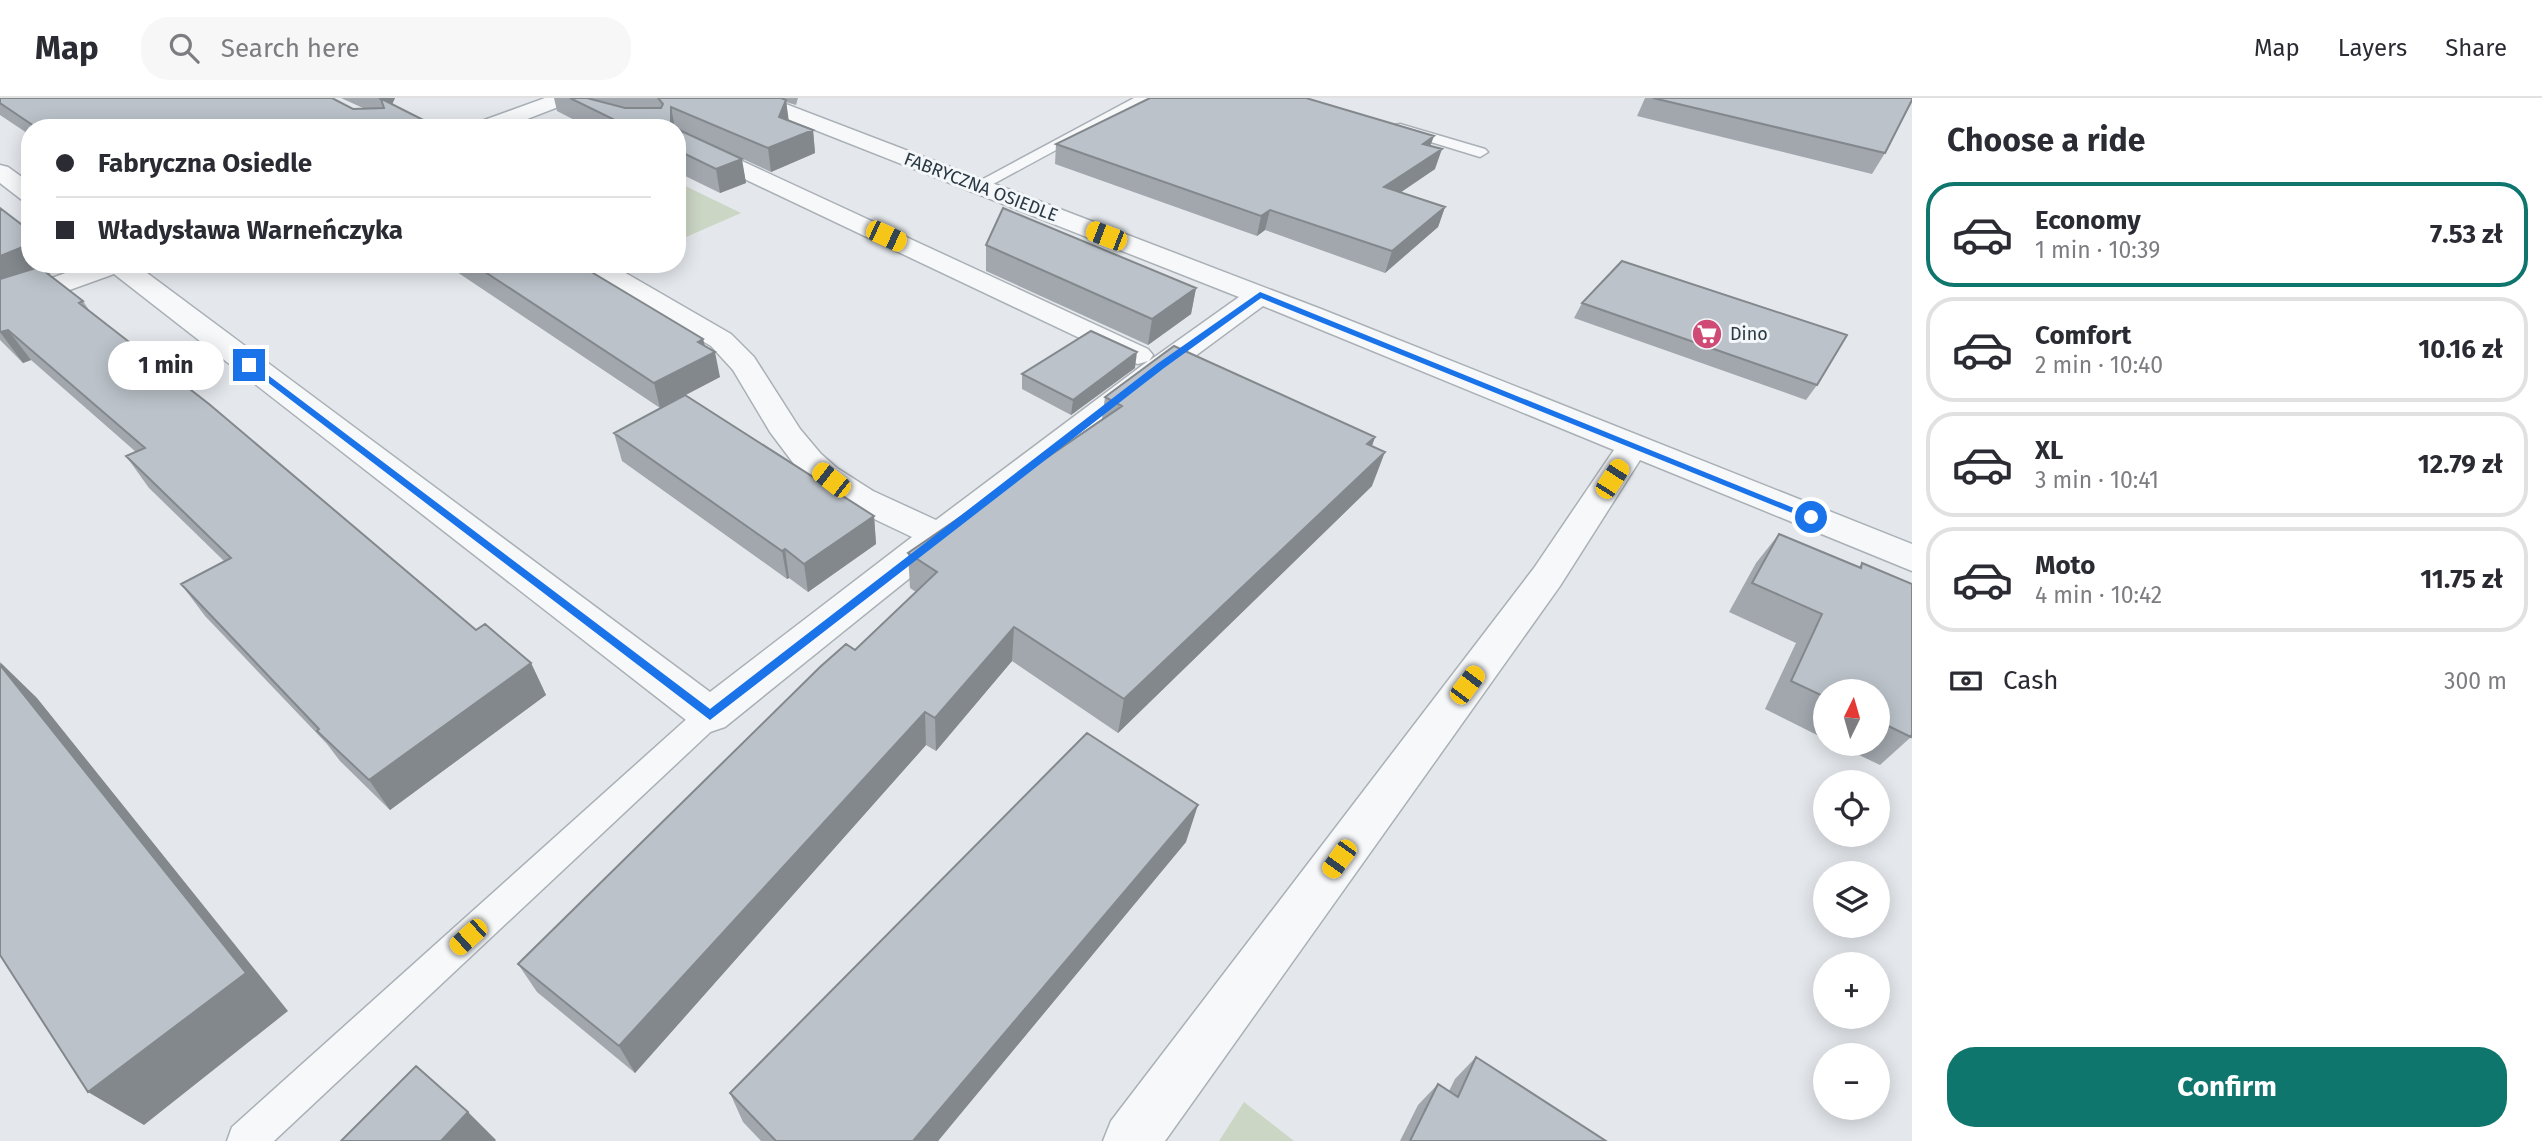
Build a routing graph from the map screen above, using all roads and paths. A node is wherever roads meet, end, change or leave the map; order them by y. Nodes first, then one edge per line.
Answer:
1 (751, 98) edge
2 (1145, 98) edge
3 (562, 99) edge
4 (587, 110) edge
5 (508, 119) edge
6 (1389, 125) edge
7 (686, 142) edge
8 (1480, 152) dead end
9 (0, 172) edge
10 (978, 186) junction
11 (21, 188) edge
12 (92, 273) edge
13 (128, 273) edge
14 (606, 273) edge
15 (1260, 295) junction
16 (0, 307) edge
17 (1161, 366) junction
18 (1634, 444) junction
19 (939, 536) junction
20 (1912, 558) edge
21 (710, 715) junction
22 (246, 1141) edge
23 (1131, 1141) edge

1 - 10 street, FABRYCZNA OSIEDLE
2 - 10 lane
3 - 4 street
3 - 5 street
6 - 8 lane
7 - 17 street
9 - 11 street
10 - 15 street, FABRYCZNA OSIEDLE
12 - 16 street
13 - 21 street
14 - 19 street
15 - 17 street
15 - 18 street, FABRYCZNA OSIEDLE
17 - 19 street
18 - 20 street, FABRYCZNA OSIEDLE
18 - 23 street
19 - 21 street
21 - 22 lane

